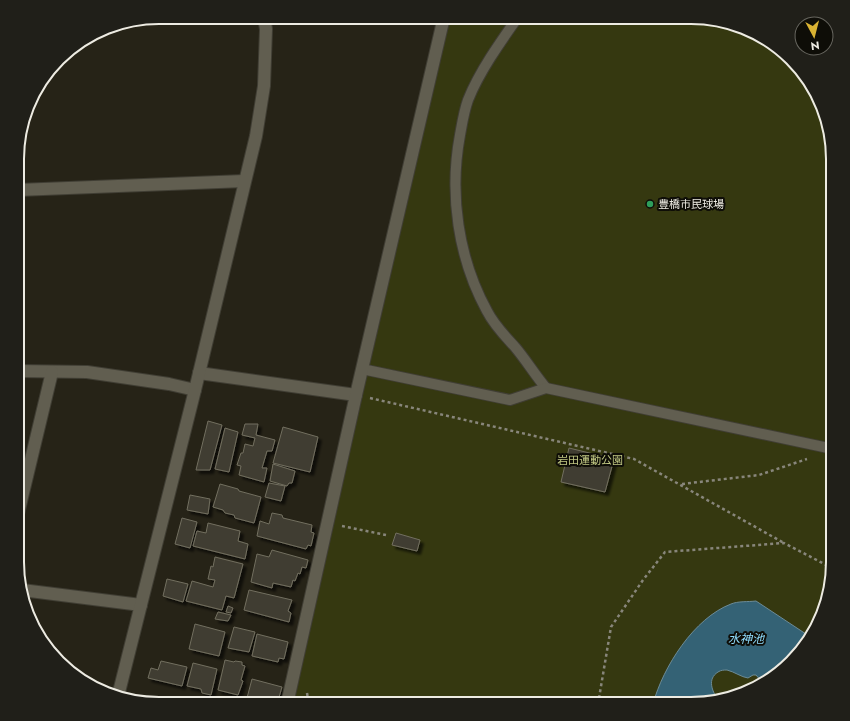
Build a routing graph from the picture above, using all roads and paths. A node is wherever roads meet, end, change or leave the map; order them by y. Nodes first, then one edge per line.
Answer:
1 (265, 24) edge
2 (442, 24) edge
3 (513, 24) edge
4 (244, 181) junction
5 (24, 190) edge
6 (362, 370) junction
7 (24, 371) edge
8 (52, 372) junction
9 (199, 372) junction
10 (546, 388) junction
11 (195, 390) junction
12 (356, 395) junction
13 (826, 448) edge
14 (826, 451) edge
15 (681, 484) junction
16 (24, 489) edge
17 (327, 523) junction
18 (386, 535) dead end
19 (784, 543) junction
20 (826, 565) edge
21 (27, 591) edge
22 (141, 605) junction
23 (119, 691) edge
24 (290, 697) edge
25 (599, 697) edge

1 - 4 street
2 - 6 street
3 - 10 lane
4 - 5 street
4 - 9 street
6 - 10 lane
6 - 12 street
7 - 8 street
8 - 11 street
8 - 16 street
9 - 11 street
9 - 12 street
10 - 13 lane
11 - 22 street
12 - 15 path
12 - 17 street
14 - 15 path
15 - 19 path
17 - 18 path
17 - 24 street
19 - 20 path
19 - 25 path
21 - 22 street
22 - 23 street

